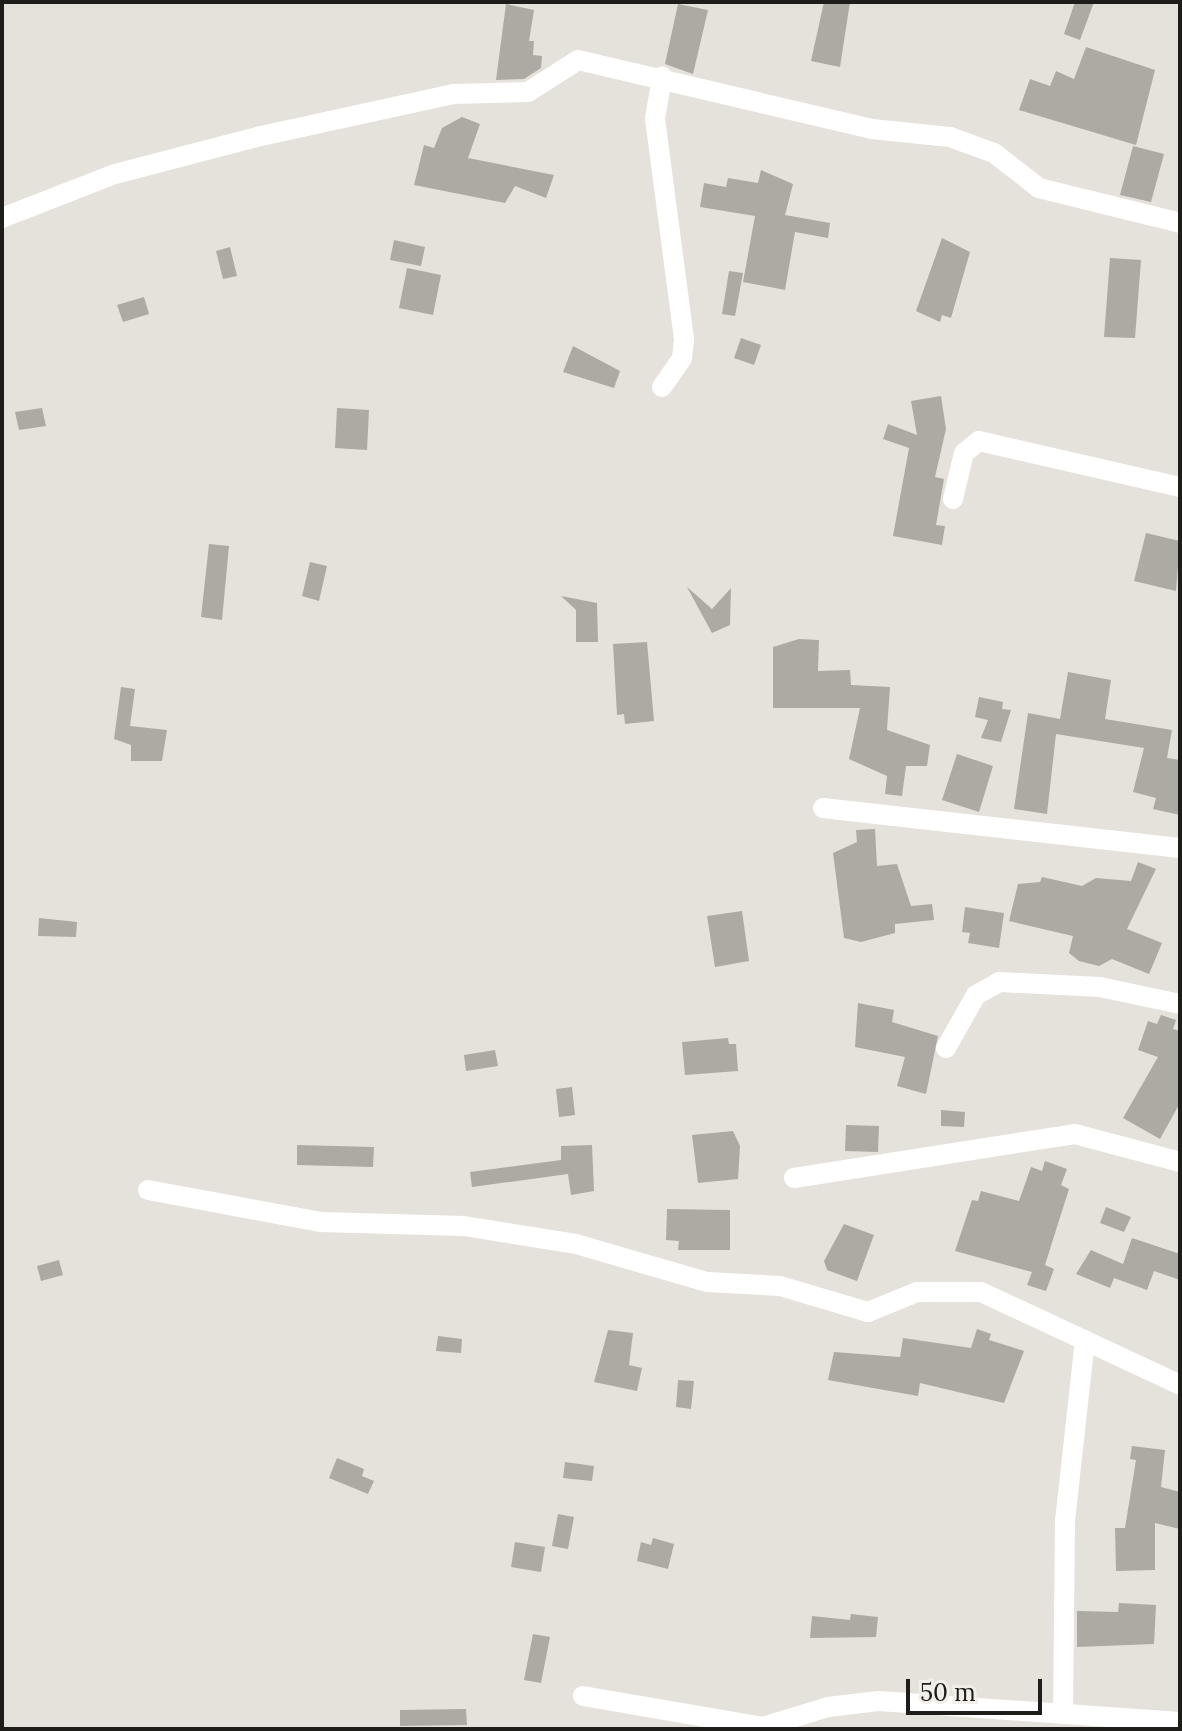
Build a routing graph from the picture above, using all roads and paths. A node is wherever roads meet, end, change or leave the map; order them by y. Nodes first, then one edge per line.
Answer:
1 (662, 77) junction
2 (2, 218) edge
3 (1180, 223) edge
4 (662, 387) dead end
5 (1180, 487) edge
6 (953, 499) dead end
7 (823, 808) dead end
8 (1180, 848) edge
9 (1180, 1004) edge
10 (946, 1048) dead end
11 (1180, 1162) edge
12 (794, 1178) dead end
13 (148, 1190) dead end
14 (1085, 1340) junction
15 (1180, 1385) edge
16 (583, 1696) dead end
17 (1063, 1714) junction
18 (1180, 1722) edge

1 - 2 street
1 - 3 street
1 - 4 street
5 - 6 street
7 - 8 street
9 - 10 street
11 - 12 street
13 - 14 street
14 - 15 street
14 - 17 street
16 - 17 street
17 - 18 street

